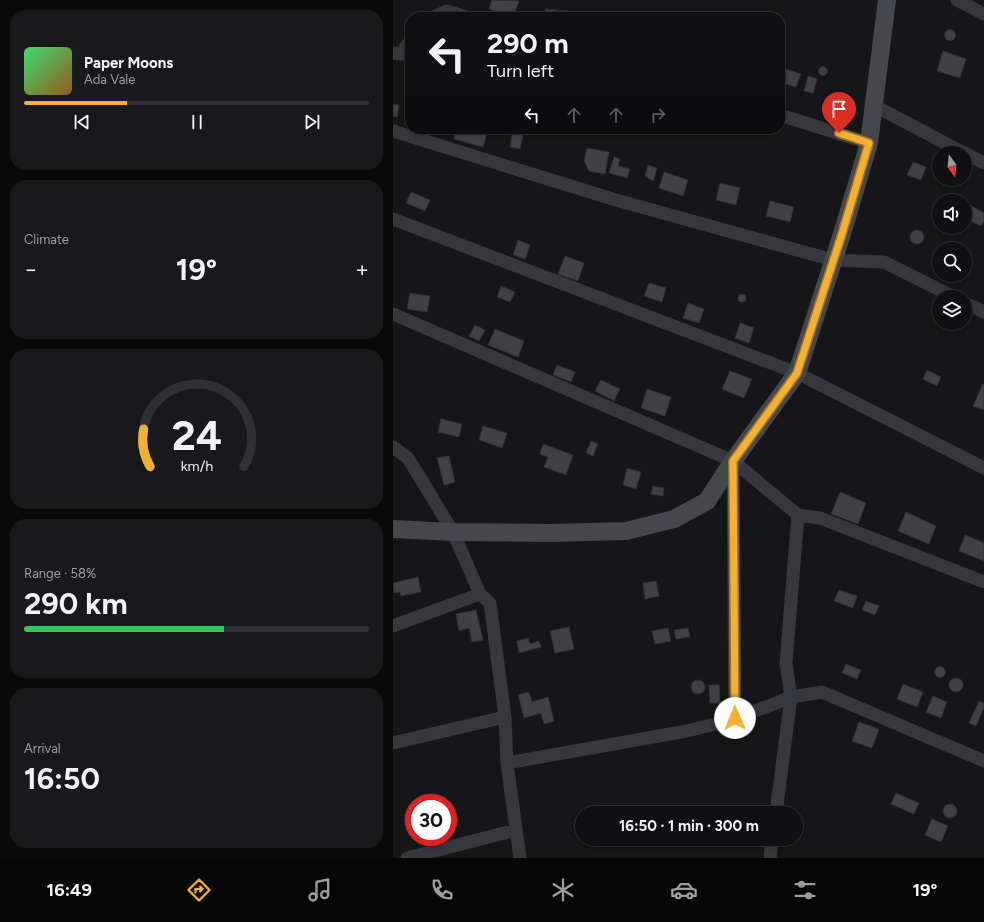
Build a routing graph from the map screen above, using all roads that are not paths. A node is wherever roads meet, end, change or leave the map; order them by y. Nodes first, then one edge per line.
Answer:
1 (887, 0) edge
2 (957, 0) edge
3 (445, 6) edge
4 (456, 12) edge
5 (984, 14) edge
6 (405, 49) edge
7 (393, 53) edge
8 (873, 105) junction
9 (785, 117) edge
10 (393, 131) edge
11 (869, 143) junction
12 (952, 146) edge
13 (972, 157) edge
14 (984, 163) edge
15 (393, 219) edge
16 (833, 260) junction
17 (940, 290) edge
18 (972, 306) edge
19 (984, 312) edge
20 (393, 314) edge
21 (797, 373) junction
22 (393, 447) edge
23 (733, 461) junction
24 (984, 468) edge
25 (798, 515) junction
26 (393, 529) edge
27 (453, 532) junction
28 (984, 582) edge
29 (480, 594) junction
30 (393, 626) edge
31 (791, 697) junction
32 (505, 717) junction
33 (735, 718) junction
34 (393, 743) edge
35 (984, 761) edge
36 (507, 763) junction
37 (777, 806) edge
38 (516, 830) junction
39 (771, 846) edge
40 (407, 858) edge
41 (520, 858) edge
42 (770, 858) edge

1 - 8 street
2 - 5 street
3 - 4 street
6 - 7 street
8 - 11 street
8 - 12 street
9 - 11 street
10 - 16 street
11 - 16 street
13 - 14 street
15 - 21 street
16 - 17 street
16 - 21 street
18 - 19 street
20 - 23 street
21 - 23 street
21 - 24 street
22 - 27 street
23 - 25 street
23 - 27 street
23 - 33 street
25 - 28 street
25 - 31 street
26 - 27 street
27 - 29 street
29 - 30 street
29 - 32 street
31 - 33 street
31 - 35 street
31 - 37 street
32 - 34 street
32 - 36 street
33 - 36 street
36 - 38 street
38 - 40 street
38 - 41 street
39 - 42 street

